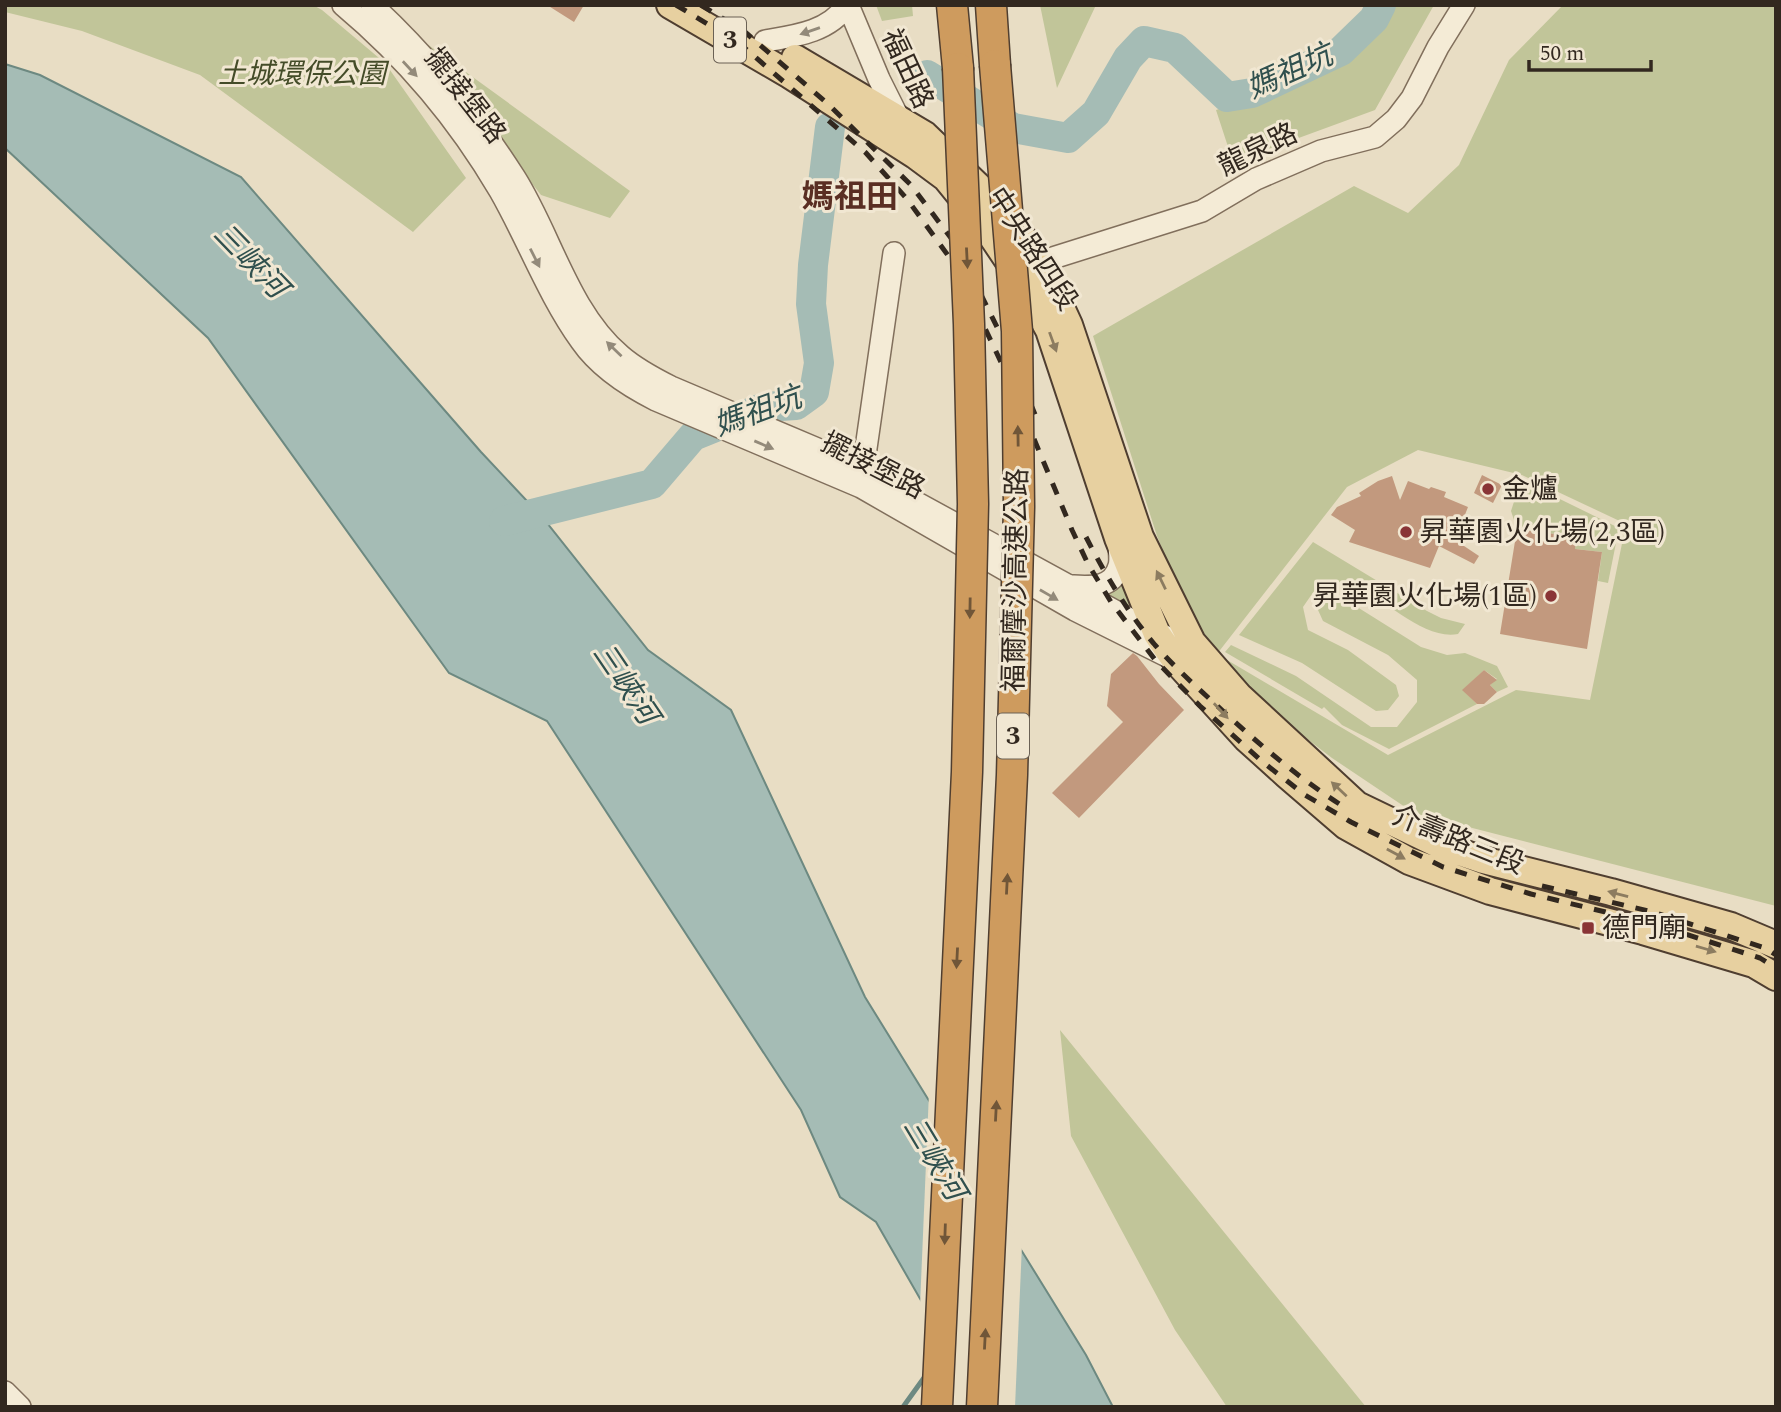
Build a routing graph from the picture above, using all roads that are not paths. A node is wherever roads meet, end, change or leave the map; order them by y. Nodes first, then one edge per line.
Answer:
1 (343, 5) edge
2 (372, 5) edge
3 (670, 5) edge
4 (706, 5) edge
5 (848, 5) edge
6 (952, 5) edge
7 (991, 5) edge
8 (1464, 5) edge
9 (765, 41) junction
10 (815, 85) junction
11 (895, 129) junction
12 (858, 134) dead end
13 (894, 253) dead end
14 (1031, 272) junction
15 (663, 393) junction
16 (862, 480) junction
17 (1118, 538) junction
18 (1070, 586) junction
19 (1157, 635) junction
20 (1183, 651) junction
21 (1776, 945) edge
22 (1776, 977) edge
23 (5, 1392) edge
24 (20, 1407) edge
25 (937, 1407) edge
26 (982, 1407) edge

1 -> 15 street, 擺接堡路
15 -> 2 street, 擺接堡路
3 - 10 main road, 中央路四段 / 3
4 - 9 main road, 中央路四段 / 3
5 -> 9 street
5 - 11 street, 福田路
6 -> 25 highway, 福爾摩沙高速公路 / 3, bridge
26 -> 7 highway, 福爾摩沙高速公路 / 3, bridge
8 - 14 street, 龍泉路
9 - 10 main road, 中央路四段 / 3
10 - 11 main road, 中央路四段 / 3
10 - 12 street
11 - 14 main road, 中央路四段 / 3
11 - 14 main road, 中央路四段 / 3
13 - 16 street
14 -> 17 main road, 中央路四段 / 3
20 -> 14 main road, 中央路四段 / 3
15 - 16 street, 擺接堡路
16 - 18 street, 擺接堡路
16 -> 20 street, 擺接堡路
17 - 18 street
17 - 19 main road, 中央路四段 / 3
18 - 19 street, 擺接堡路
19 - 20 main road, 中央路四段 / 3
21 -> 20 main road, 介壽路三段 / 3
20 -> 22 main road, 介壽路三段 / 3
23 - 24 street

